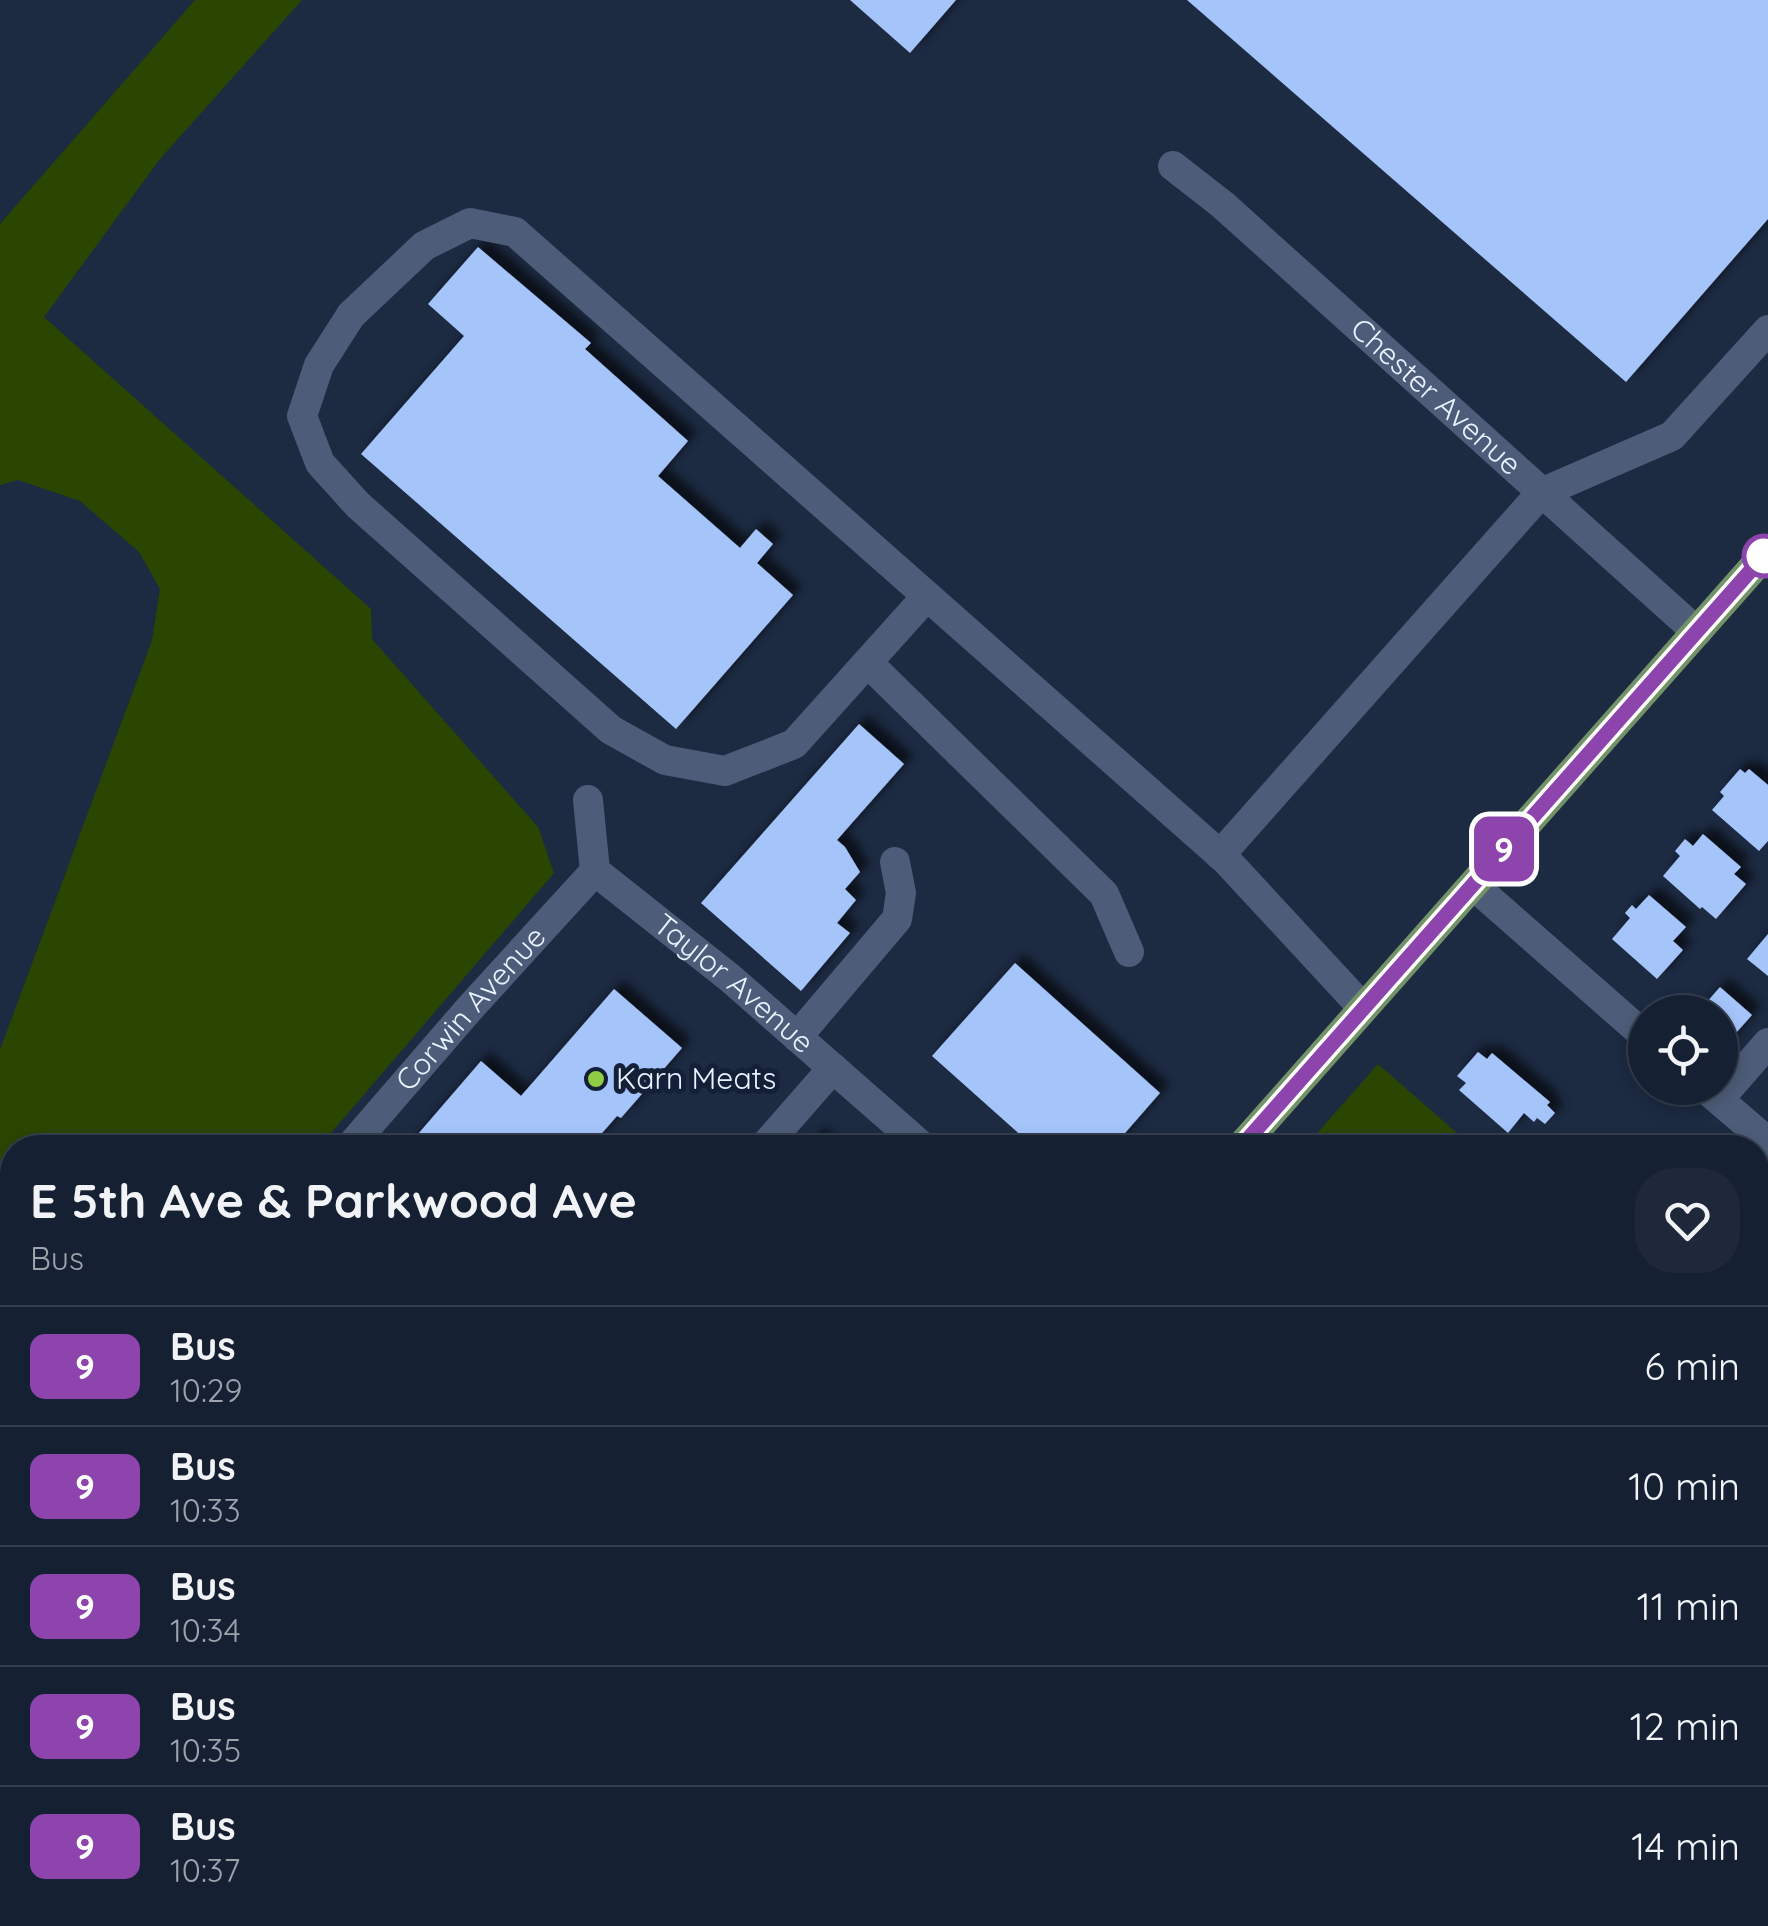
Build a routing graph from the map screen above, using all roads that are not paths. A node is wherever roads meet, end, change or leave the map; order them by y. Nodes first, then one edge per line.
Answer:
1 (1173, 166) dead end
2 (1768, 330) edge
3 (1542, 493) junction
4 (1768, 551) edge
5 (928, 596) junction
6 (1697, 632) junction
7 (868, 663) junction
8 (588, 800) dead end
9 (1220, 855) junction
10 (895, 862) dead end
11 (595, 871) junction
12 (1472, 885) junction
13 (1129, 952) dead end
14 (1363, 1008) junction
15 (1628, 1021) edge
16 (798, 1037) junction
17 (1768, 1042) edge
18 (833, 1068) junction
19 (1738, 1069) edge
20 (1722, 1105) edge
21 (361, 1135) edge
22 (774, 1135) edge
23 (909, 1135) edge
24 (1251, 1135) edge
25 (1749, 1135) edge

1 - 3 street, Chester Avenue
2 - 3 street
3 - 6 street, Chester Avenue
3 - 9 street
4 - 6 main road
5 - 7 street
5 - 7 street
5 - 9 street
6 - 12 main road
7 - 13 street
8 - 11 street
9 - 14 street
10 - 16 street
11 - 16 street, Taylor Avenue
11 - 21 street, Corwin Avenue
12 - 14 main road
12 - 15 street
14 - 24 main road
16 - 18 street, Taylor Avenue
17 - 19 street
18 - 22 street
18 - 23 street, Taylor Avenue
20 - 25 street

